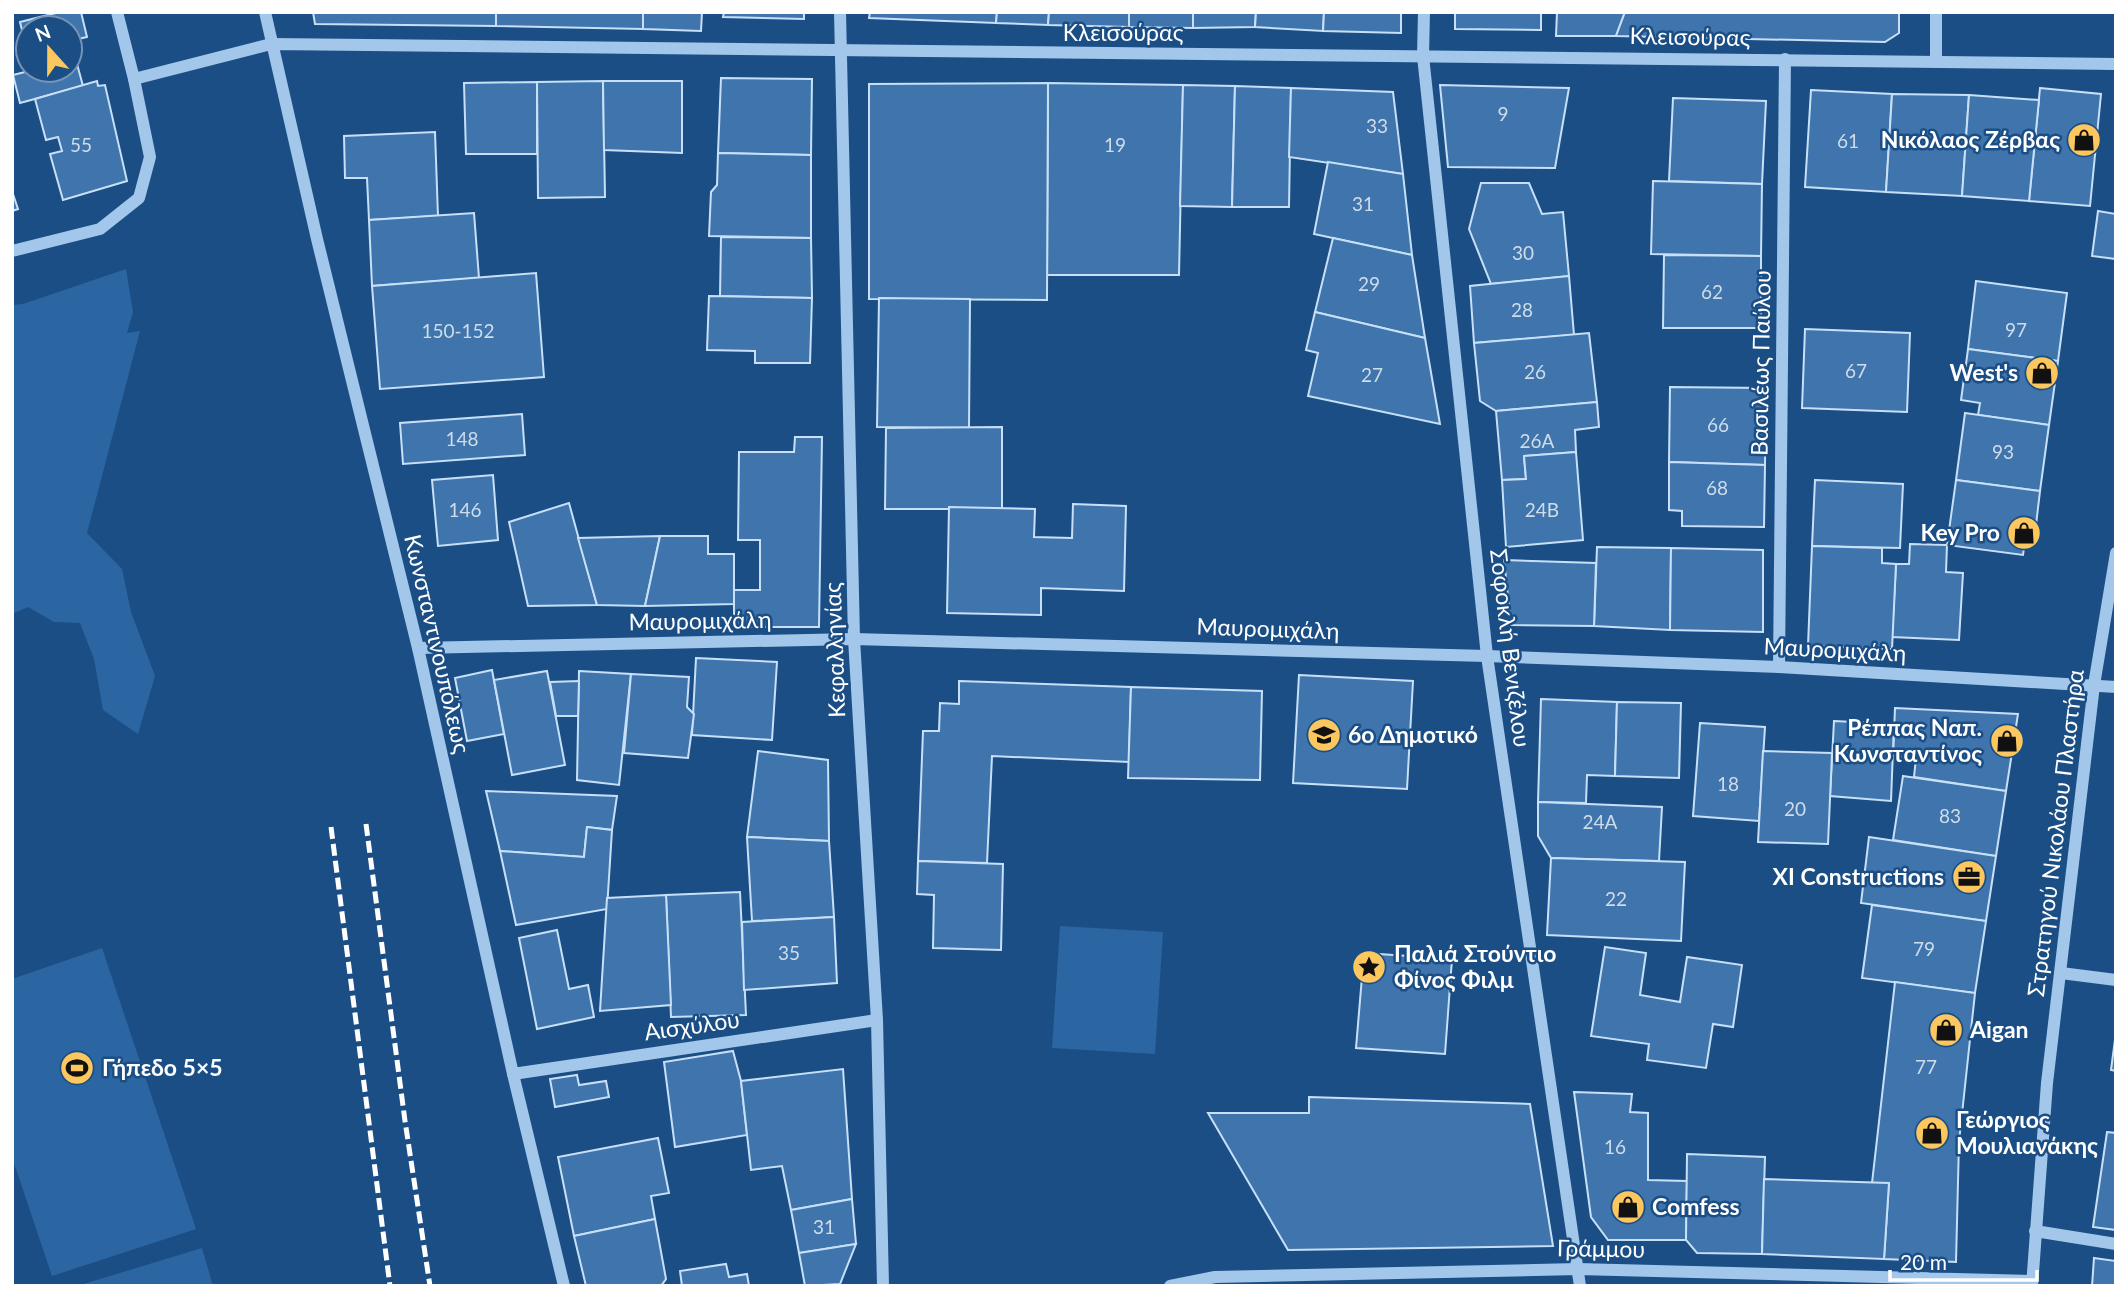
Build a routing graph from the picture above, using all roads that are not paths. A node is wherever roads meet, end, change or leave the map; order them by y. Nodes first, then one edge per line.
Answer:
1 (117, 12) edge
2 (265, 12) edge
3 (841, 12) edge
4 (1424, 12) edge
5 (1936, 12) edge
6 (271, 44) junction
7 (841, 52) junction
8 (1423, 55) junction
9 (1785, 59) junction
10 (1936, 61) junction
11 (2116, 64) edge
12 (134, 79) junction
13 (12, 251) edge
14 (2116, 553) edge
15 (854, 639) junction
16 (418, 648) junction
17 (1488, 656) junction
18 (1779, 667) junction
19 (2094, 685) junction
20 (2116, 687) edge
21 (2061, 973) junction
22 (2116, 980) edge
23 (877, 1020) junction
24 (513, 1074) junction
25 (2035, 1231) junction
26 (2116, 1244) edge
27 (1578, 1269) junction
28 (1216, 1281) edge
29 (2032, 1283) edge
30 (564, 1286) edge
31 (883, 1286) edge
32 (1170, 1286) edge
33 (1580, 1286) edge

1 - 12 street
2 - 6 street, Κωνσταντινουπόλεως
3 - 7 street, Κεφαλληνίας
4 - 8 street, Σοφοκλή Βενιζέλου
5 - 10 street
6 - 7 street, Κλεισούρας
6 - 12 street, Κλεισούρας
6 - 16 street, Κωνσταντινουπόλεως
7 - 8 street, Κλεισούρας
7 - 15 street, Κεφαλληνίας
8 - 9 street, Κλεισούρας
8 - 17 street, Σοφοκλή Βενιζέλου
9 - 10 street, Κλεισούρας
9 - 18 street, Βασιλέως Παύλου
10 - 11 street, Κλεισούρας
12 - 13 street
14 - 19 street, Στρατηγού Νικολάου Πλαστήρα
15 - 16 street, Μαυρομιχάλη
15 - 17 street, Μαυρομιχάλη
15 - 23 street, Κεφαλληνίας
16 - 24 street, Κωνσταντινουπόλεως
17 - 18 street, Μαυρομιχάλη
17 - 27 street, Σοφοκλή Βενιζέλου
18 - 19 street, Μαυρομιχάλη
19 - 20 street, Μαυρομιχάλη
19 - 21 street, Στρατηγού Νικολάου Πλαστήρα
21 - 22 street
21 - 25 street, Στρατηγού Νικολάου Πλαστήρα
23 - 24 street, Αισχύλου
23 - 31 street, Κεφαλληνίας
24 - 30 street, Κωνσταντινουπόλεως
25 - 26 street
25 - 29 street, Στρατηγού Νικολάου Πλαστήρα
27 - 28 street, Γράμμου
27 - 29 street, Γράμμου
27 - 33 street, Σοφοκλή Βενιζέλου
28 - 32 street, Γράμμου

